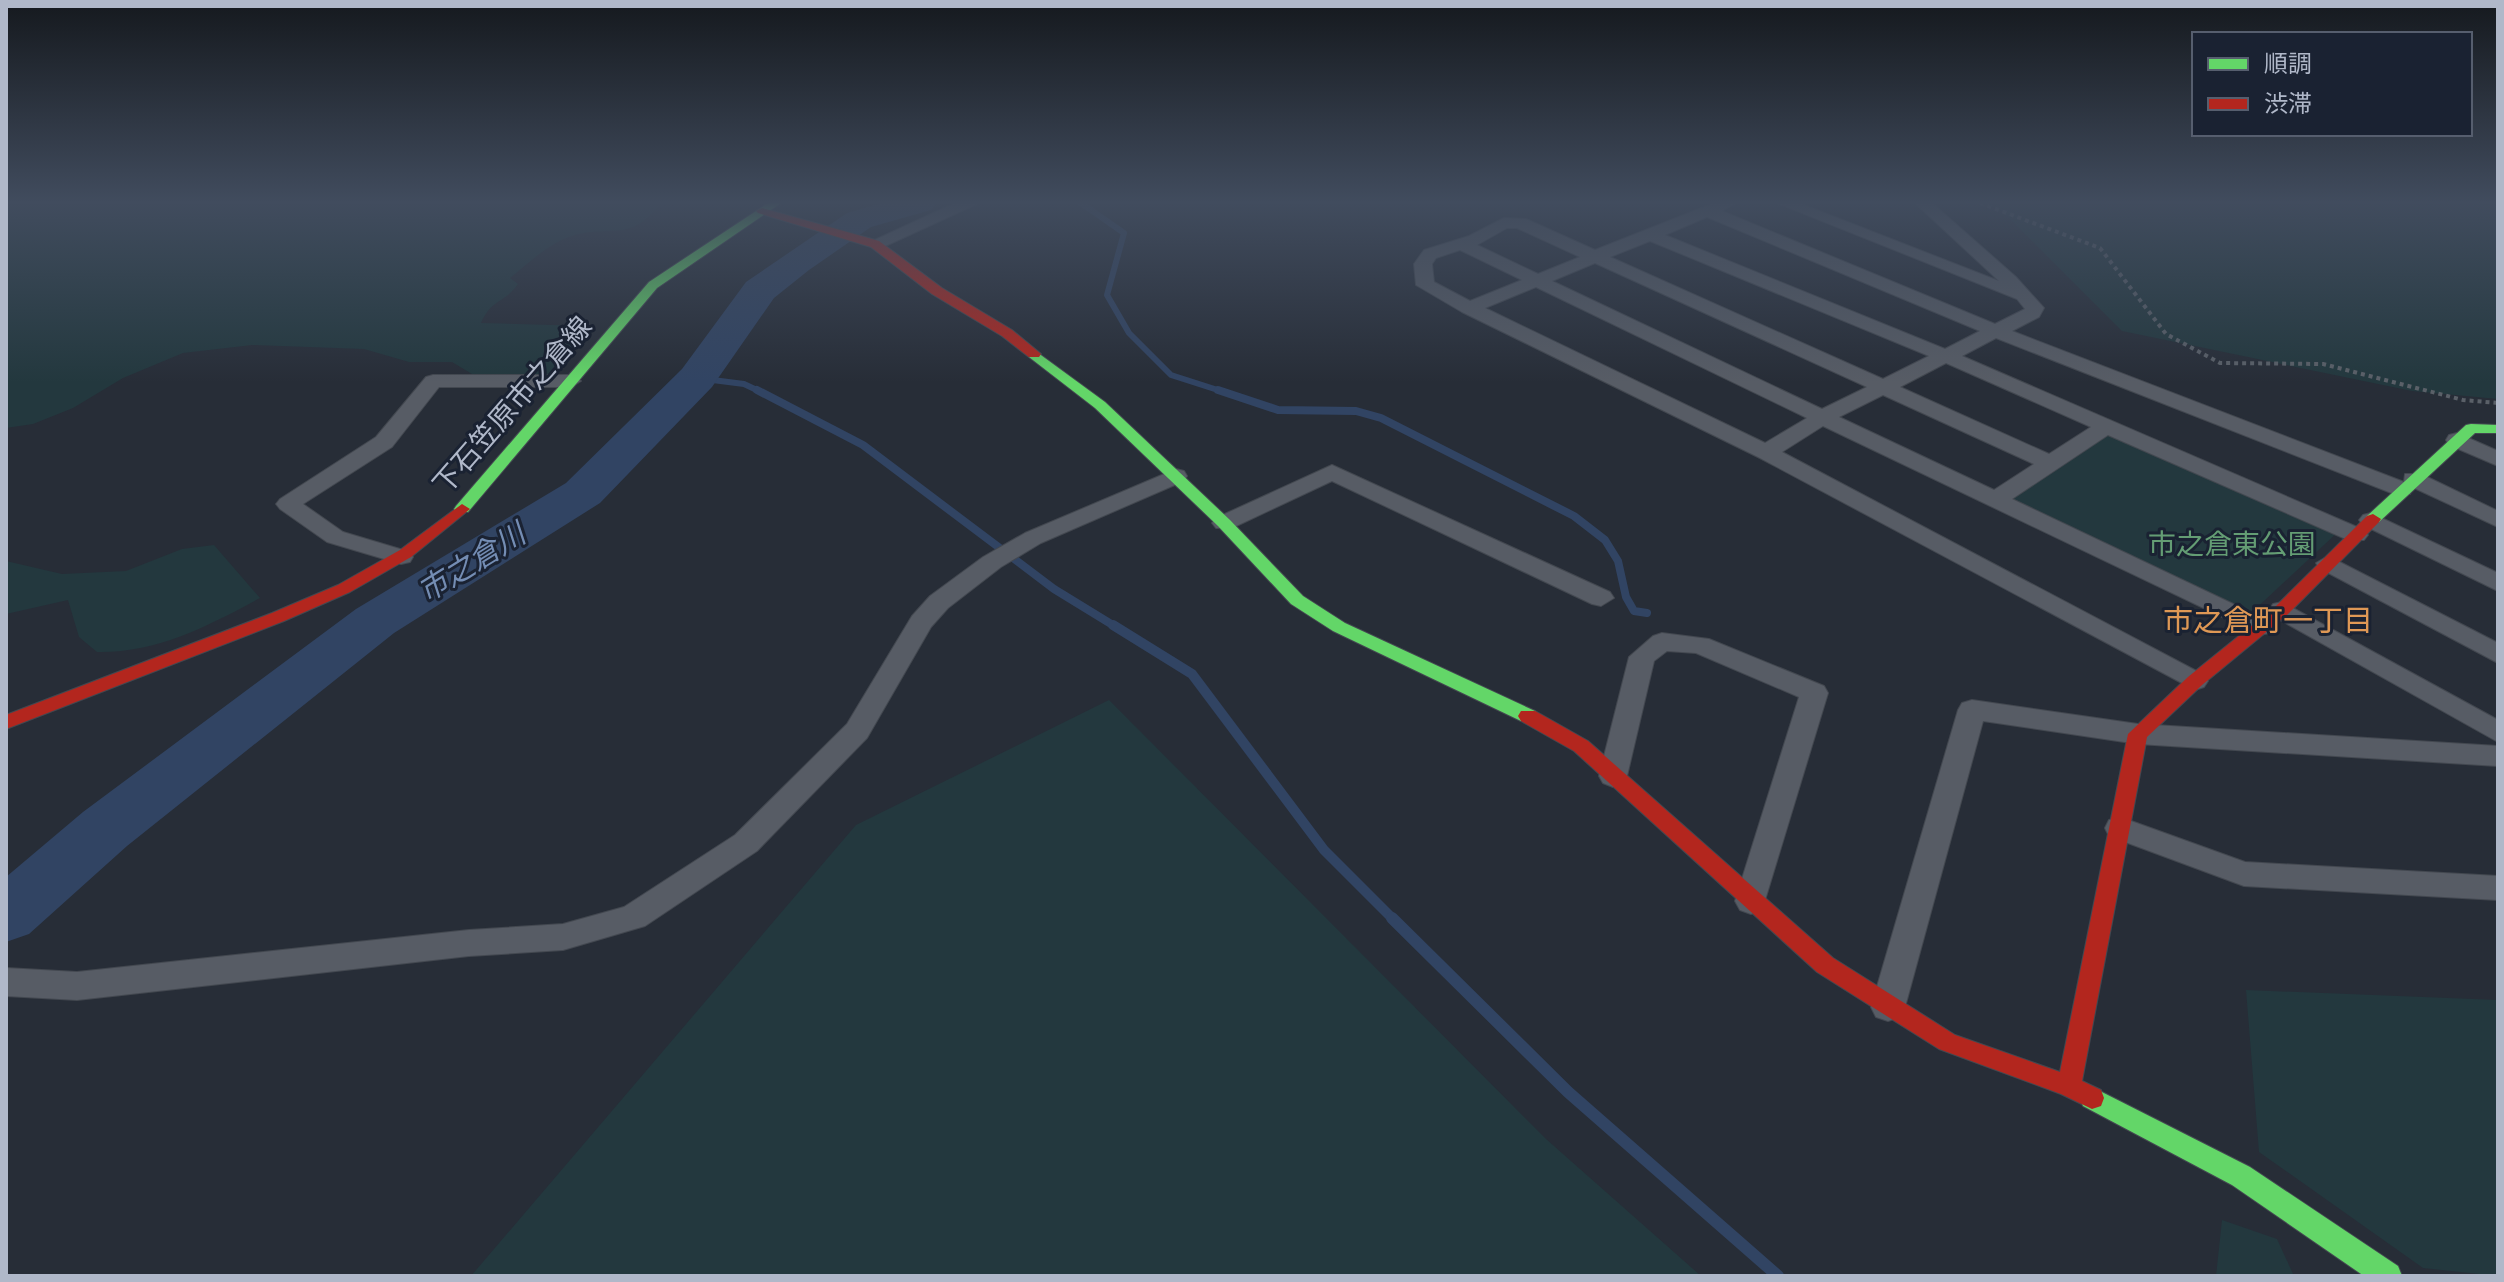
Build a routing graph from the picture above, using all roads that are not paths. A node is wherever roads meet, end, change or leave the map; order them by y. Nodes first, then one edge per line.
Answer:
1 (686, 263) edge
2 (900, 263) edge
3 (1424, 263) edge
4 (1500, 263) edge
5 (1582, 263) edge
6 (1609, 263) edge
7 (1719, 263) edge
8 (1831, 263) edge
9 (1937, 263) edge
10 (1988, 263) edge
11 (1538, 281) junction
12 (2026, 298) junction
13 (1469, 308) junction
14 (1998, 332) junction
15 (1946, 356) junction
16 (571, 381) junction
17 (1883, 387) junction
18 (1825, 416) junction
19 (2107, 426) junction
20 (2498, 429) edge
21 (2457, 440) junction
22 (1766, 452) junction
23 (2498, 459) edge
24 (2051, 463) junction
25 (1176, 476) junction
26 (2408, 484) junction
27 (1996, 499) junction
28 (2498, 520) edge
29 (1224, 523) junction
30 (2364, 527) junction
31 (401, 557) junction
32 (2328, 563) junction
33 (2498, 583) edge
34 (1601, 598) dead end
35 (2282, 610) junction
36 (2260, 627) junction
37 (2498, 654) edge
38 (2195, 681) junction
39 (6, 722) edge
40 (2498, 732) edge
41 (2138, 734) junction
42 (2498, 756) edge
43 (1613, 776) junction
44 (2120, 828) junction
45 (2498, 888) edge
46 (1751, 901) junction
47 (6, 982) edge
48 (1888, 1007) junction
49 (2069, 1086) junction
50 (2388, 1276) edge

1 - 16 street, 下石笠原市之倉線
2 - 25 street
3 - 13 street
4 - 11 street
5 - 11 street
6 - 17 street
7 - 15 street
8 - 14 street
9 - 12 street
10 - 12 street
11 - 13 street
11 - 18 street
12 - 14 street
13 - 22 street
14 - 15 street
14 - 26 street
15 - 17 street
15 - 19 street
16 - 31 street, 下石笠原市之倉線
16 - 31 street
17 - 18 street
17 - 24 street
18 - 22 street
18 - 27 street
19 - 24 street
19 - 30 street
20 - 21 street
21 - 23 street
21 - 26 street
22 - 38 street
24 - 27 street
25 - 29 street
25 - 47 street
26 - 28 street
26 - 30 street
27 - 36 street
29 - 34 street
29 - 43 street
30 - 32 street
30 - 33 street
31 - 39 street, 下石笠原市之倉線
32 - 35 street
32 - 37 street
35 - 36 street
35 - 40 street
36 - 38 street
38 - 41 street
41 - 42 street
41 - 44 street
41 - 48 street
43 - 46 street
43 - 46 street
44 - 45 street
44 - 49 street
46 - 48 street
48 - 49 street
49 - 50 street

